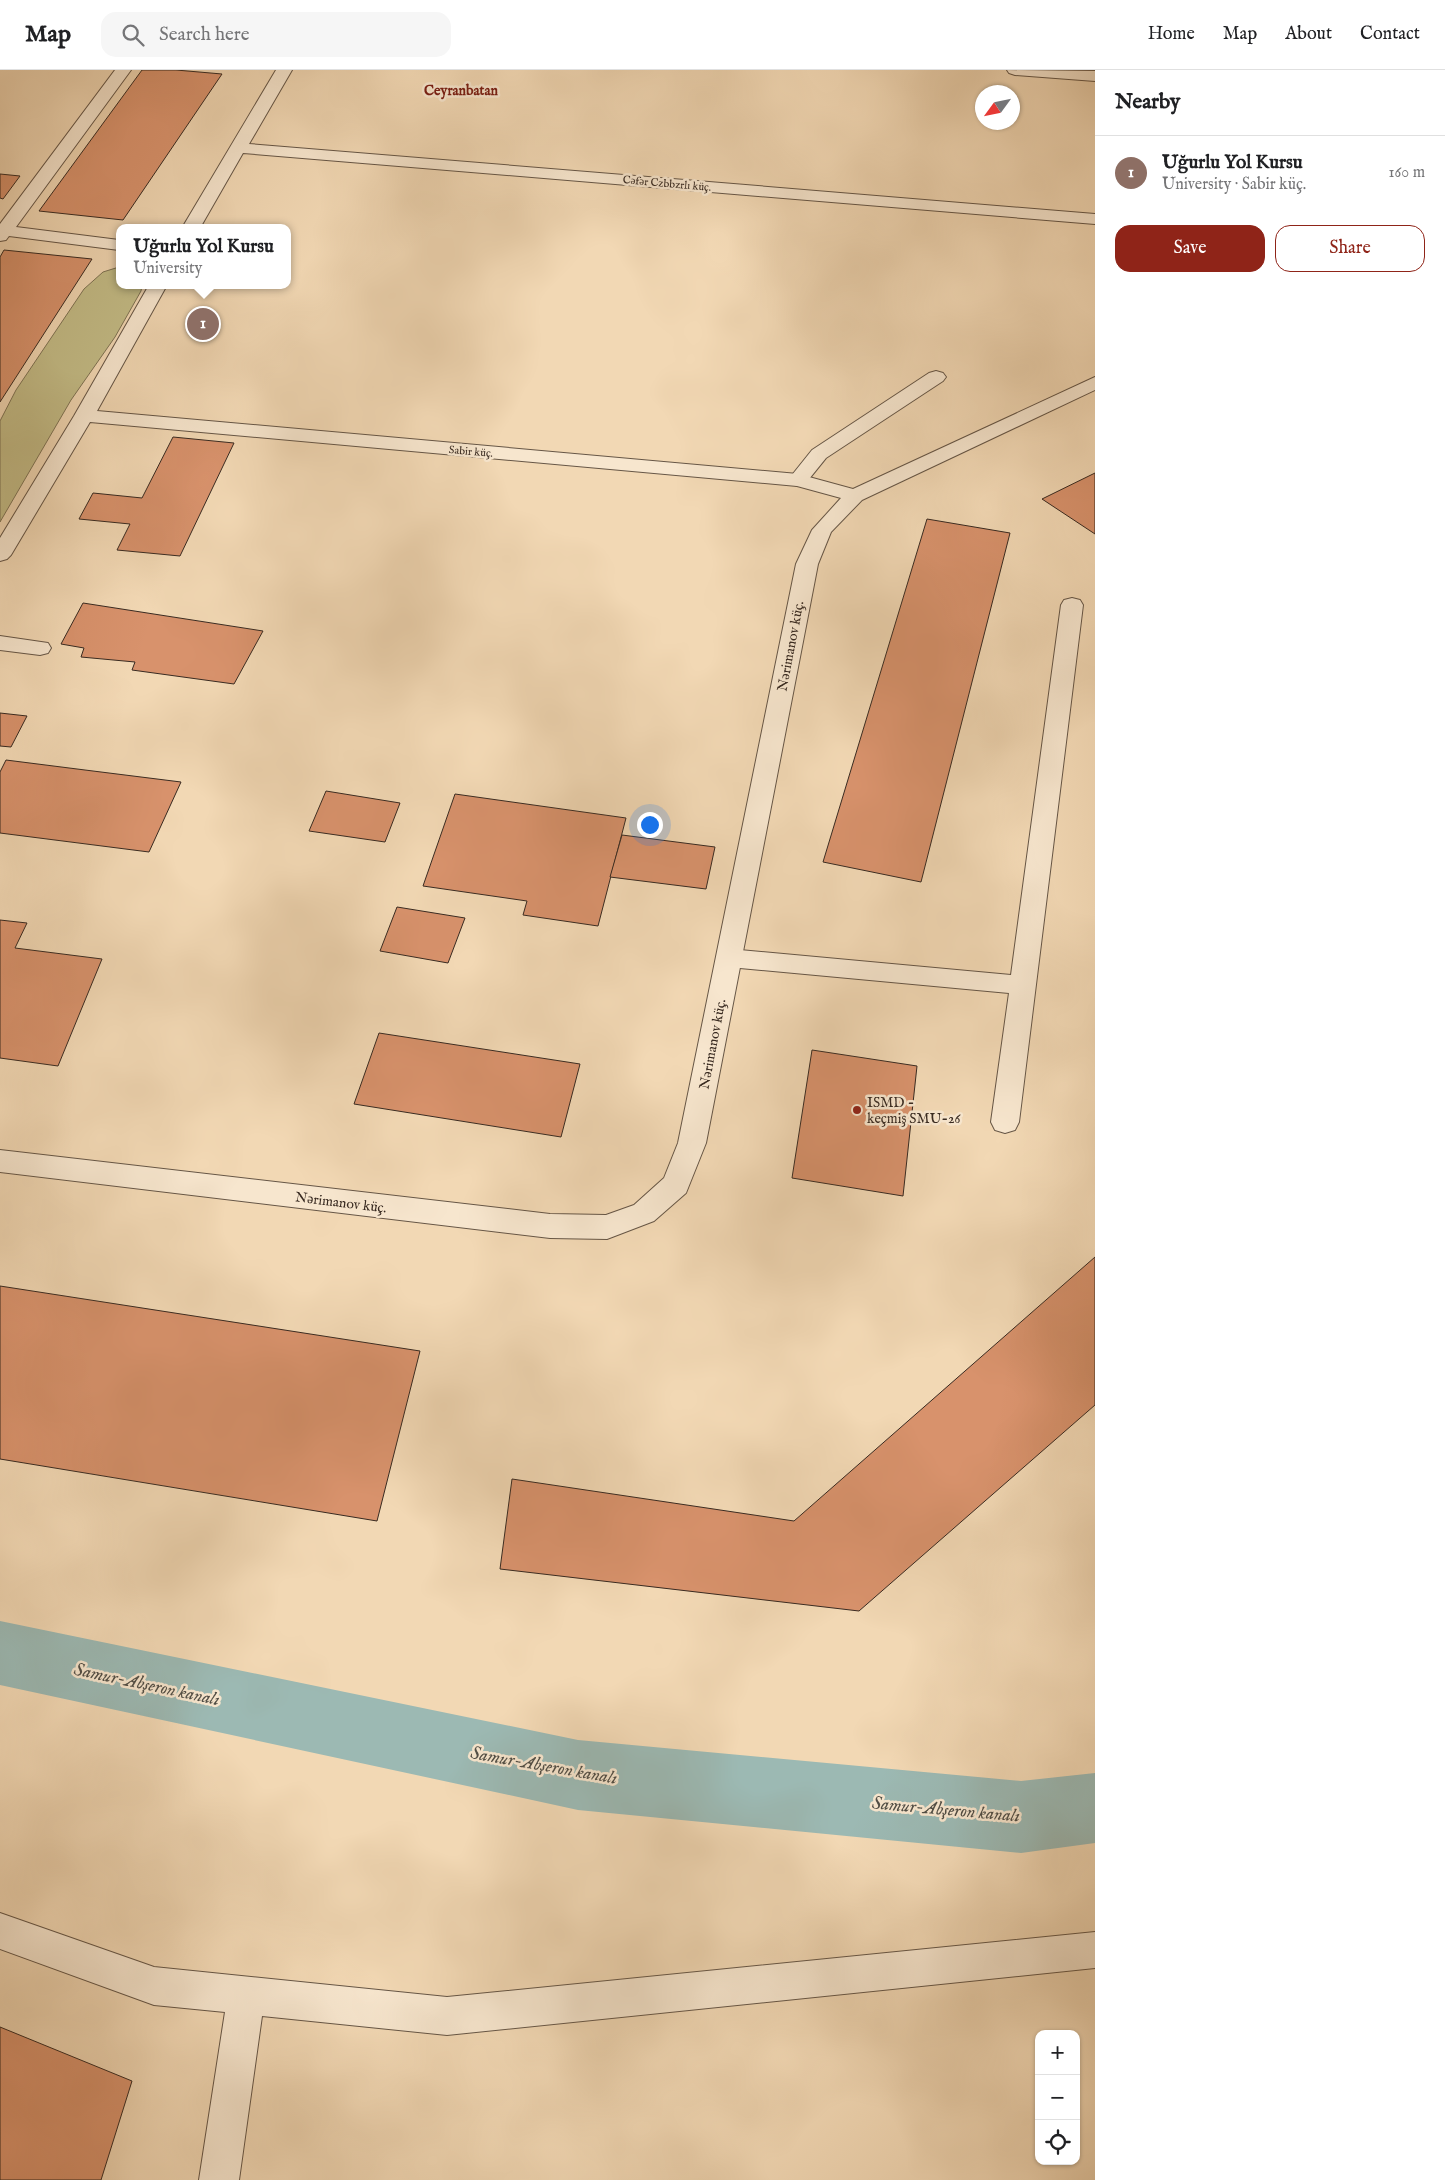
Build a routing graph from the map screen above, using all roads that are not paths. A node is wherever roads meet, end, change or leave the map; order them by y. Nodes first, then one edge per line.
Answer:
1 (124, 70) edge
2 (284, 70) edge
3 (1015, 70) edge
4 (1095, 76) edge
5 (239, 148) junction
6 (1095, 219) edge
7 (193, 224) edge
8 (1, 232) edge
9 (116, 245) edge
10 (156, 289) edge
11 (936, 377) dead end
12 (1095, 383) edge
13 (84, 416) junction
14 (798, 480) junction
15 (855, 496) junction
16 (0, 555) edge
17 (1072, 605) dead end
18 (0, 643) edge
19 (40, 648) dead end
20 (729, 958) junction
21 (1022, 985) junction
22 (1005, 1122) dead end
23 (0, 1161) edge
24 (0, 1931) edge
25 (1095, 1950) edge
26 (246, 1996) junction
27 (219, 2180) edge

1 - 8 street
2 - 5 street
3 - 4 street
5 - 6 street, Cəfər Czbbzrlı küç.
5 - 7 street
8 - 9 street
10 - 13 street
11 - 14 street
12 - 15 street, Nərimanov küç.
13 - 14 street, Sabir küç.
13 - 16 street
14 - 15 street, Sabir küç.
15 - 20 street, Nərimanov küç.
17 - 21 street
18 - 19 street
20 - 21 street
20 - 23 street, Nərimanov küç.
21 - 22 street
24 - 26 street
25 - 26 street
26 - 27 street

